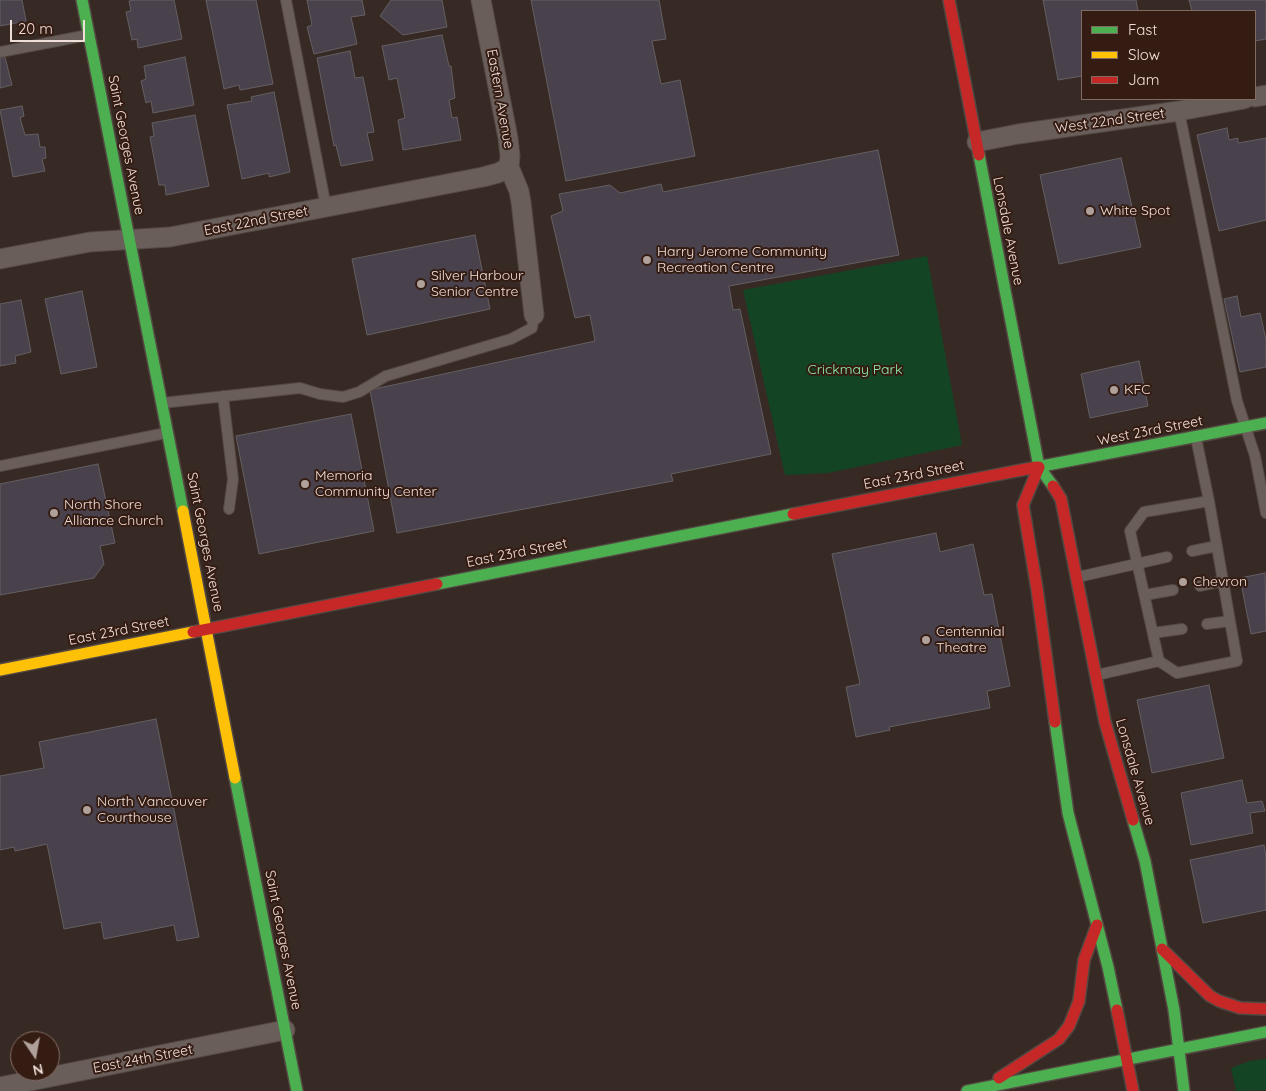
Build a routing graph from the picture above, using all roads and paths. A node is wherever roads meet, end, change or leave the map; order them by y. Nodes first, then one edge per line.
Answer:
1 (82, 0) edge
2 (286, 0) edge
3 (481, 0) edge
4 (949, 0) edge
5 (89, 34) junction
6 (0, 52) edge
7 (1239, 100) edge
8 (1179, 111) junction
9 (976, 142) junction
10 (509, 168) junction
11 (326, 207) junction
12 (129, 239) junction
13 (0, 259) edge
14 (534, 315) joint
15 (224, 396) junction
16 (161, 403) junction
17 (1266, 423) edge
18 (1246, 427) junction
19 (168, 433) junction
20 (1196, 438) junction
21 (0, 466) edge
22 (1039, 467) junction
23 (1209, 501) junction
24 (229, 509) dead end
25 (1266, 513) edge
26 (1217, 546) junction
27 (1192, 551) dead end
28 (1167, 556) dead end
29 (1137, 563) junction
30 (1077, 577) junction
31 (1223, 582) junction
32 (1200, 586) dead end
33 (1174, 590) dead end
34 (1145, 596) junction
35 (1230, 620) junction
36 (1207, 624) dead end
37 (207, 629) junction
38 (1182, 629) dead end
39 (1153, 633) junction
40 (1159, 661) junction
41 (0, 670) edge
42 (1096, 675) junction
43 (1097, 925) junction
44 (1162, 949) junction
45 (1266, 1009) edge
46 (285, 1030) junction
47 (1266, 1032) edge
48 (1178, 1049) junction
49 (1127, 1059) junction
50 (0, 1087) edge
51 (984, 1087) junction
52 (297, 1091) edge
53 (967, 1091) edge
54 (1133, 1091) edge
55 (1184, 1091) edge

1 - 5 main road, Saint Georges Avenue
2 - 11 lane
3 - 10 street, Eastern Avenue
4 - 9 main road, Lonsdale Avenue
5 - 6 lane
5 - 12 main road, Saint Georges Avenue
7 - 8 street, West 22nd Street
8 - 9 street, West 22nd Street
8 - 18 lane
9 - 22 main road, Lonsdale Avenue
10 - 11 street, East 22nd Street
10 - 14 street, Eastern Avenue
11 - 12 street, East 22nd Street
12 - 13 street, East 22nd Street
12 - 16 main road, Saint Georges Avenue
14 - 15 lane
15 - 16 lane
15 - 24 lane
16 - 19 main road, Saint Georges Avenue
17 - 18 main road, West 23rd Street
18 - 20 main road, West 23rd Street
18 - 25 lane
19 - 21 lane
19 - 37 main road, Saint Georges Avenue
20 - 22 main road, West 23rd Street
20 - 23 lane
22 - 30 main road, Lonsdale Avenue
22 - 37 main road, East 23rd Street
22 - 43 main road
23 - 26 lane
23 - 29 lane
26 - 27 lane
26 - 31 lane
28 - 29 lane
29 - 30 lane
29 - 34 lane
30 - 42 main road, Lonsdale Avenue
31 - 32 lane
31 - 35 lane
33 - 34 lane
34 - 39 lane
35 - 36 lane
35 - 40 lane
37 - 41 main road, East 23rd Street
37 - 46 main road, Saint Georges Avenue
38 - 39 lane
39 - 40 lane
40 - 42 lane
42 - 44 main road, Lonsdale Avenue
43 - 49 main road
43 - 51 main road
44 - 45 main road
44 - 48 main road, Lonsdale Avenue
46 - 50 street, East 24th Street
46 - 52 main road, Saint Georges Avenue
47 - 48 main road
48 - 49 main road
48 - 55 main road, Lonsdale Avenue
49 - 51 main road
49 - 54 main road
51 - 53 main road

